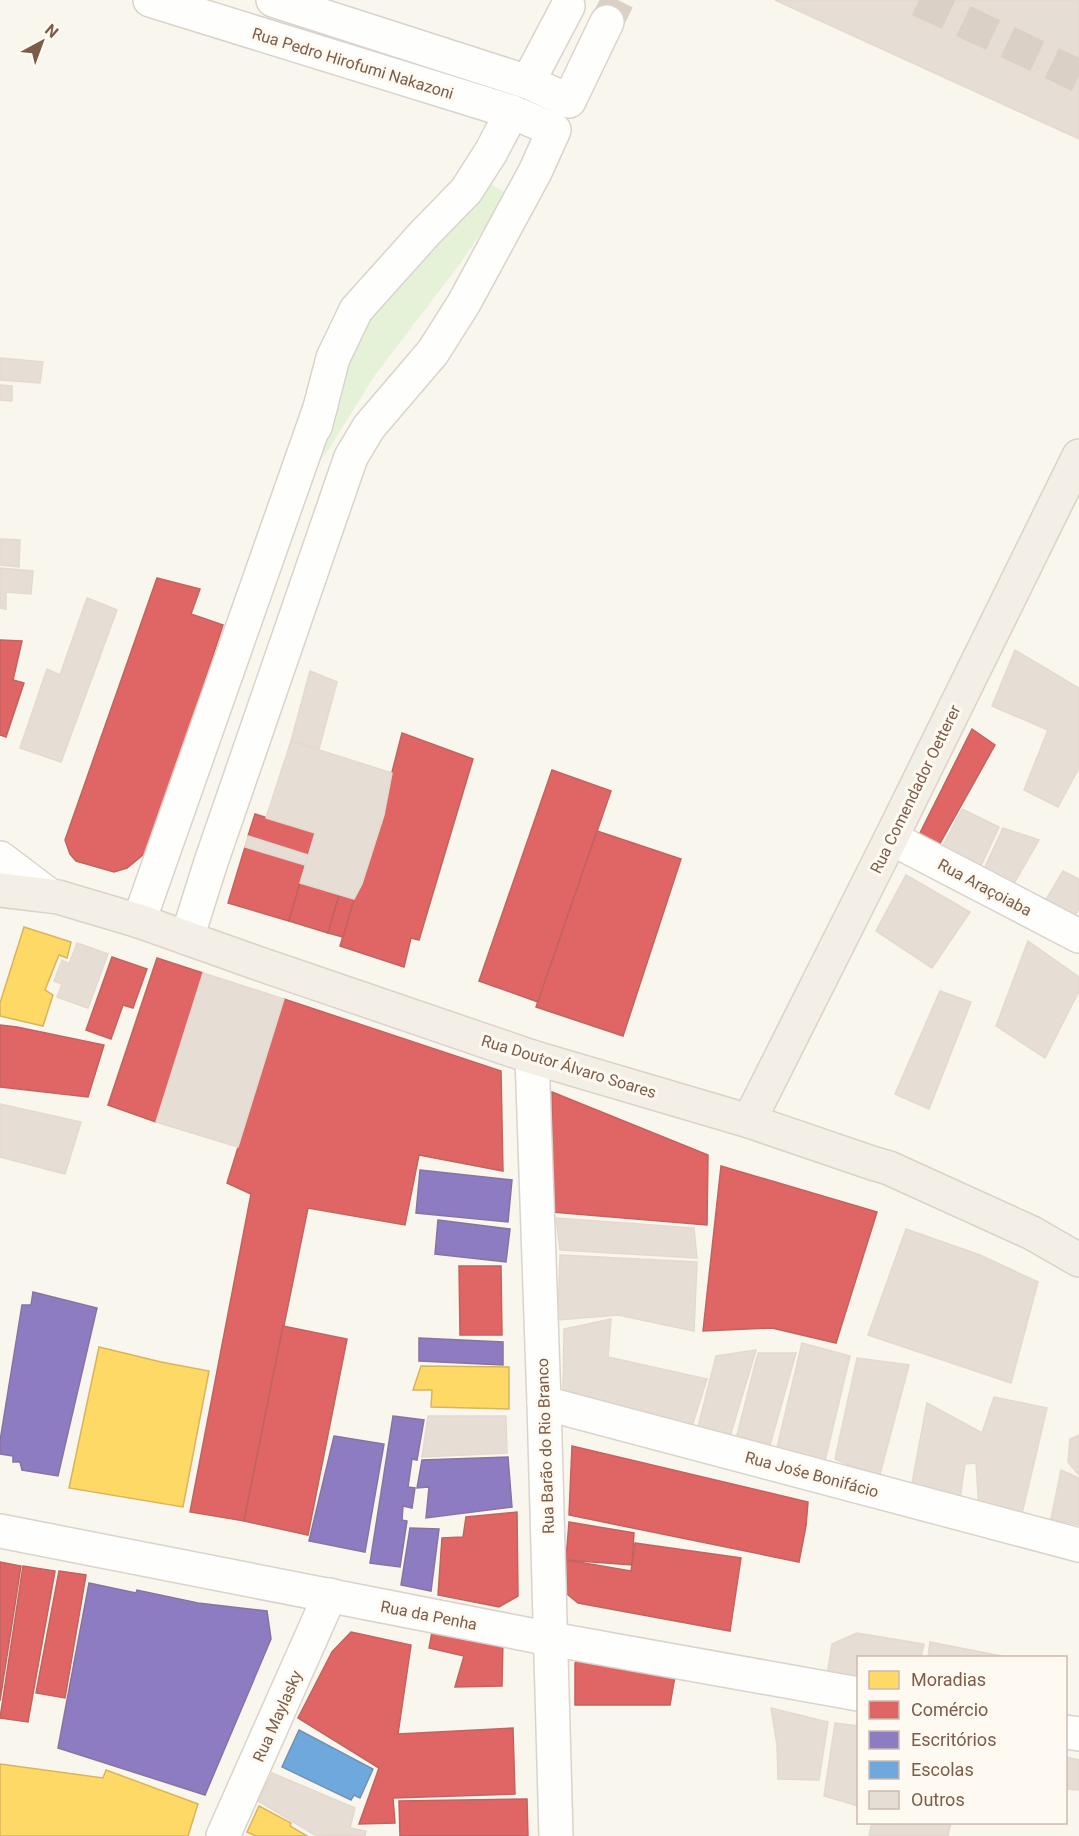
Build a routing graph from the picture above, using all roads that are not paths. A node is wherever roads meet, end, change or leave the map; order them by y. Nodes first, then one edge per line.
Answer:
1 (150, 0) edge
2 (273, 0) edge
3 (568, 6) dead end
4 (607, 22) tunnel mouth
5 (528, 82) junction
6 (512, 112) junction
7 (321, 405) junction
8 (1079, 456) edge
9 (309, 579) junction
10 (891, 838) junction
11 (0, 858) edge
12 (0, 890) edge
13 (49, 896) junction
14 (139, 921) junction
15 (1079, 936) edge
16 (188, 938) junction
17 (532, 1057) junction
18 (749, 1121) junction
19 (1079, 1260) edge
20 (544, 1403) junction
21 (0, 1531) edge
22 (1079, 1545) edge
23 (330, 1595) junction
24 (551, 1639) junction
25 (857, 1694) edge
26 (223, 1836) edge
27 (556, 1836) edge

1 - 6 street, Rua Pedro Hirofumi Nakazoni
2 - 5 street, Rua Pedro Hirofumi Nakazoni
3 - 5 street
4 - 5 street, Rua Pedro Hirofumi Nakazoni
6 - 7 street
6 - 9 street, Rua Pedro Hirofumi Nakazoni
7 - 9 street
7 - 14 street
8 - 10 main road, Rua Comendador Oetterer
9 - 16 street
10 - 15 street, Rua Araçoiaba
10 - 18 main road, Rua Comendador Oetterer
11 - 13 street
12 - 13 main road, Rua Doutor Álvaro Soares
13 - 14 main road, Rua Doutor Álvaro Soares
14 - 16 main road, Rua Doutor Álvaro Soares
16 - 17 main road, Rua Doutor Álvaro Soares
17 - 18 main road, Rua Doutor Álvaro Soares
17 - 20 street, Rua Barão do Rio Branco
18 - 19 main road, Rua Doutor Álvaro Soares
20 - 22 street, Rua Jośe Bonifácio
20 - 24 street, Rua Barão do Rio Branco
21 - 23 street, Rua da Penha
23 - 24 street, Rua da Penha
23 - 26 street, Rua Maylasky
24 - 25 street, Rua da Penha
24 - 27 street, Rua Barão do Rio Branco

